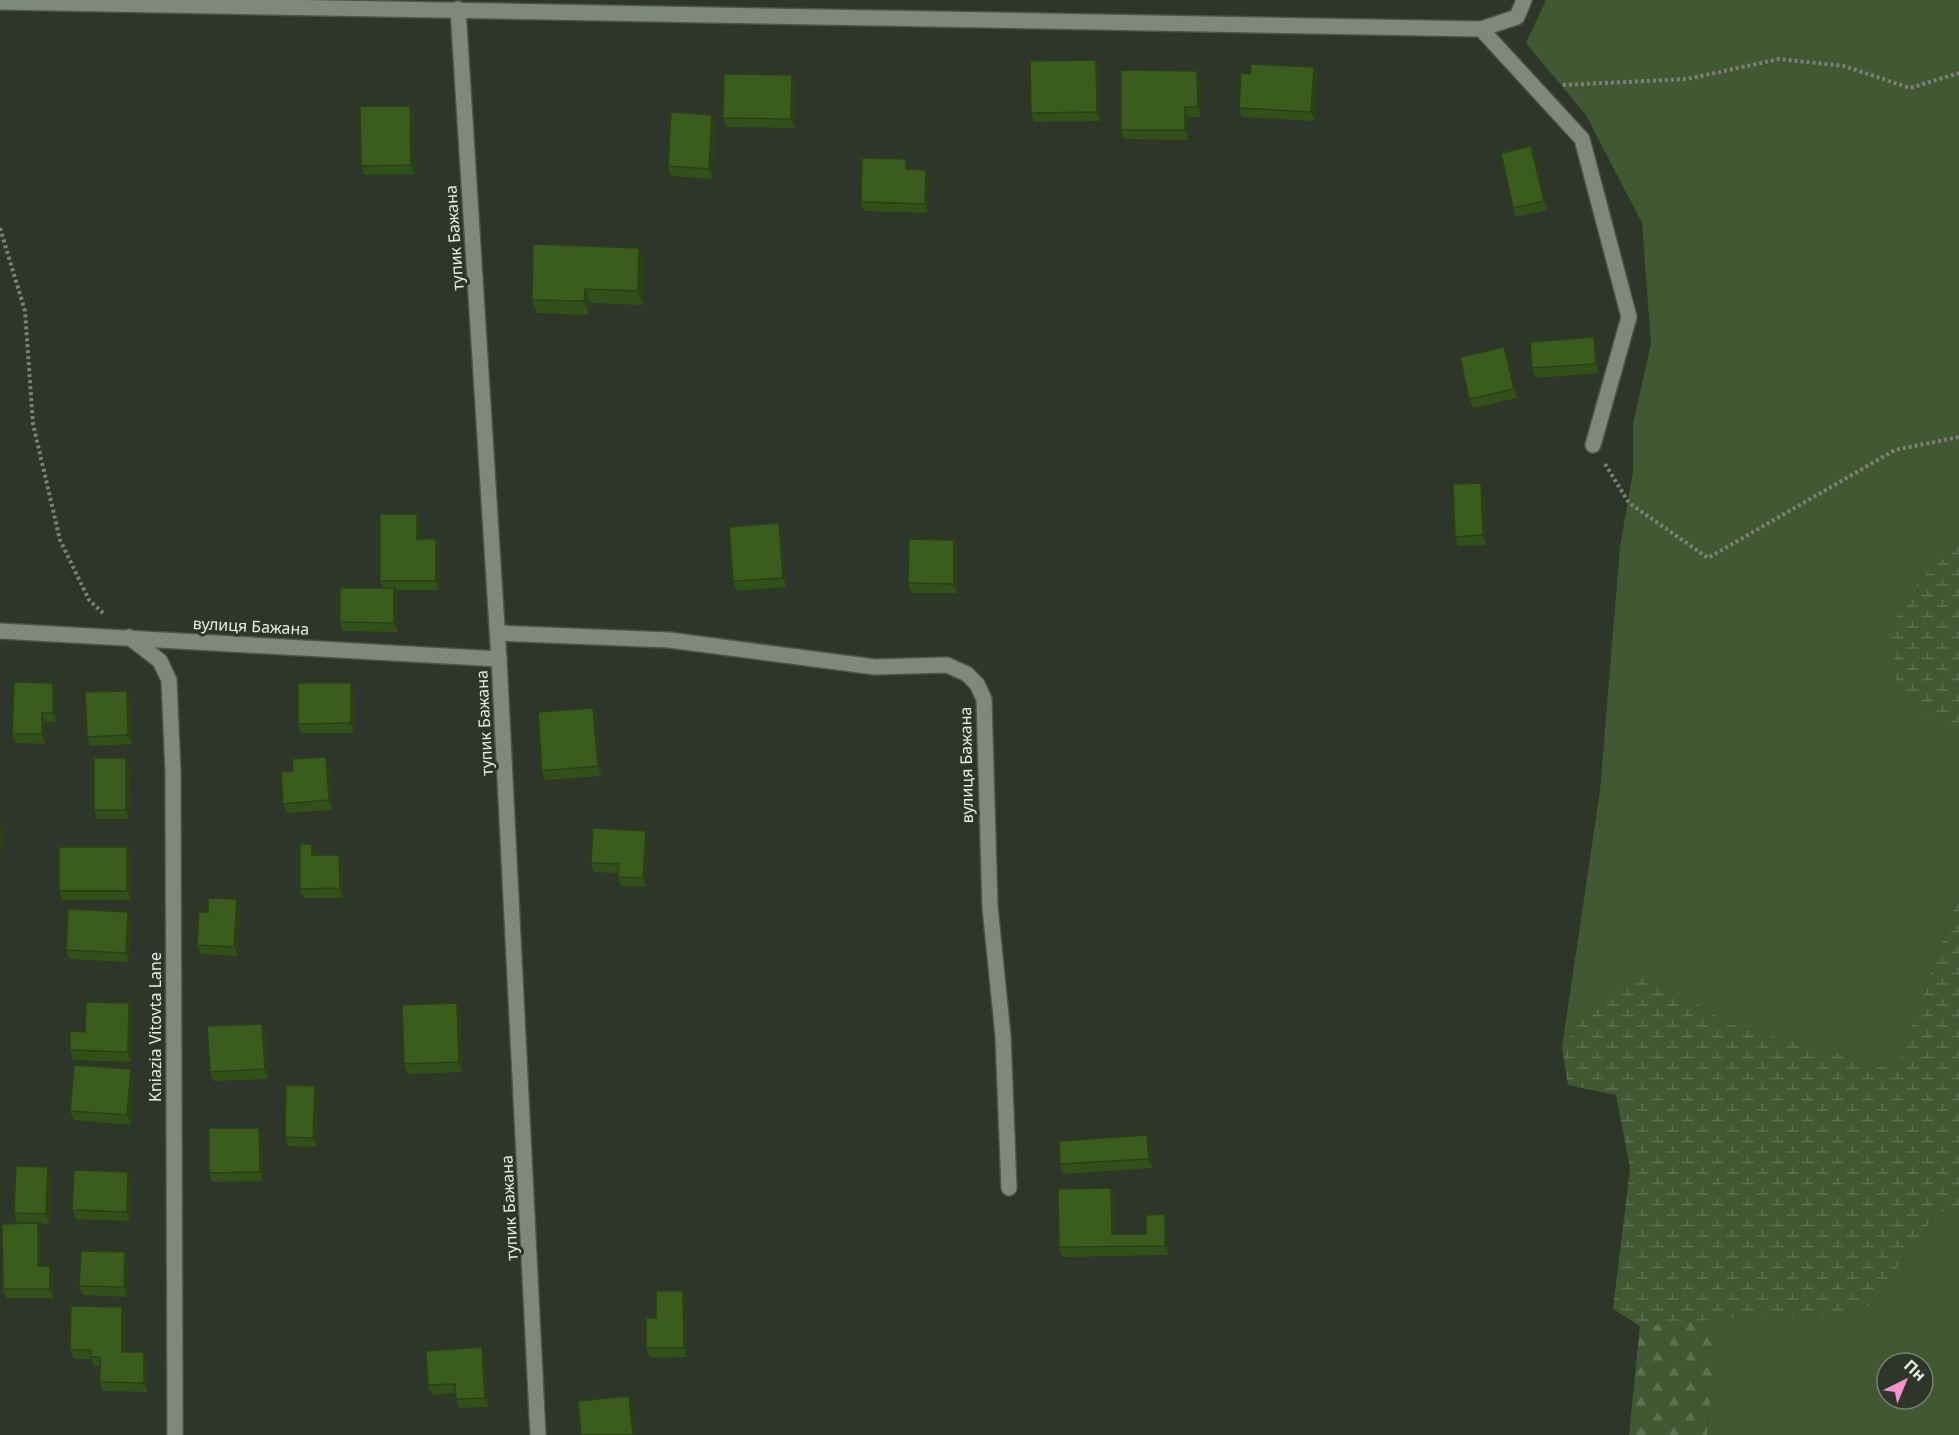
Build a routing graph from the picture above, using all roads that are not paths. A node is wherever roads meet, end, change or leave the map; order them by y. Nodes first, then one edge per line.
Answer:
1 (1524, 0) edge
2 (0, 2) edge
3 (601, 6) edge
4 (458, 9) junction
5 (1481, 29) junction
6 (1593, 445) road end
7 (0, 631) edge
8 (498, 633) junction
9 (129, 637) junction
10 (499, 658) junction
11 (1009, 1188) dead end
12 (175, 1435) edge
13 (538, 1435) edge

1 - 5 street
2 - 4 street
3 - 4 street
3 - 5 street
4 - 8 street, тупик Бажана
5 - 6 street
7 - 9 street, вулиця Бажана
8 - 10 street, тупик Бажана
8 - 11 street, вулиця Бажана
9 - 10 street, вулиця Бажана
9 - 12 street, Kniazia Vitovta Lane
10 - 13 street, тупик Бажана

